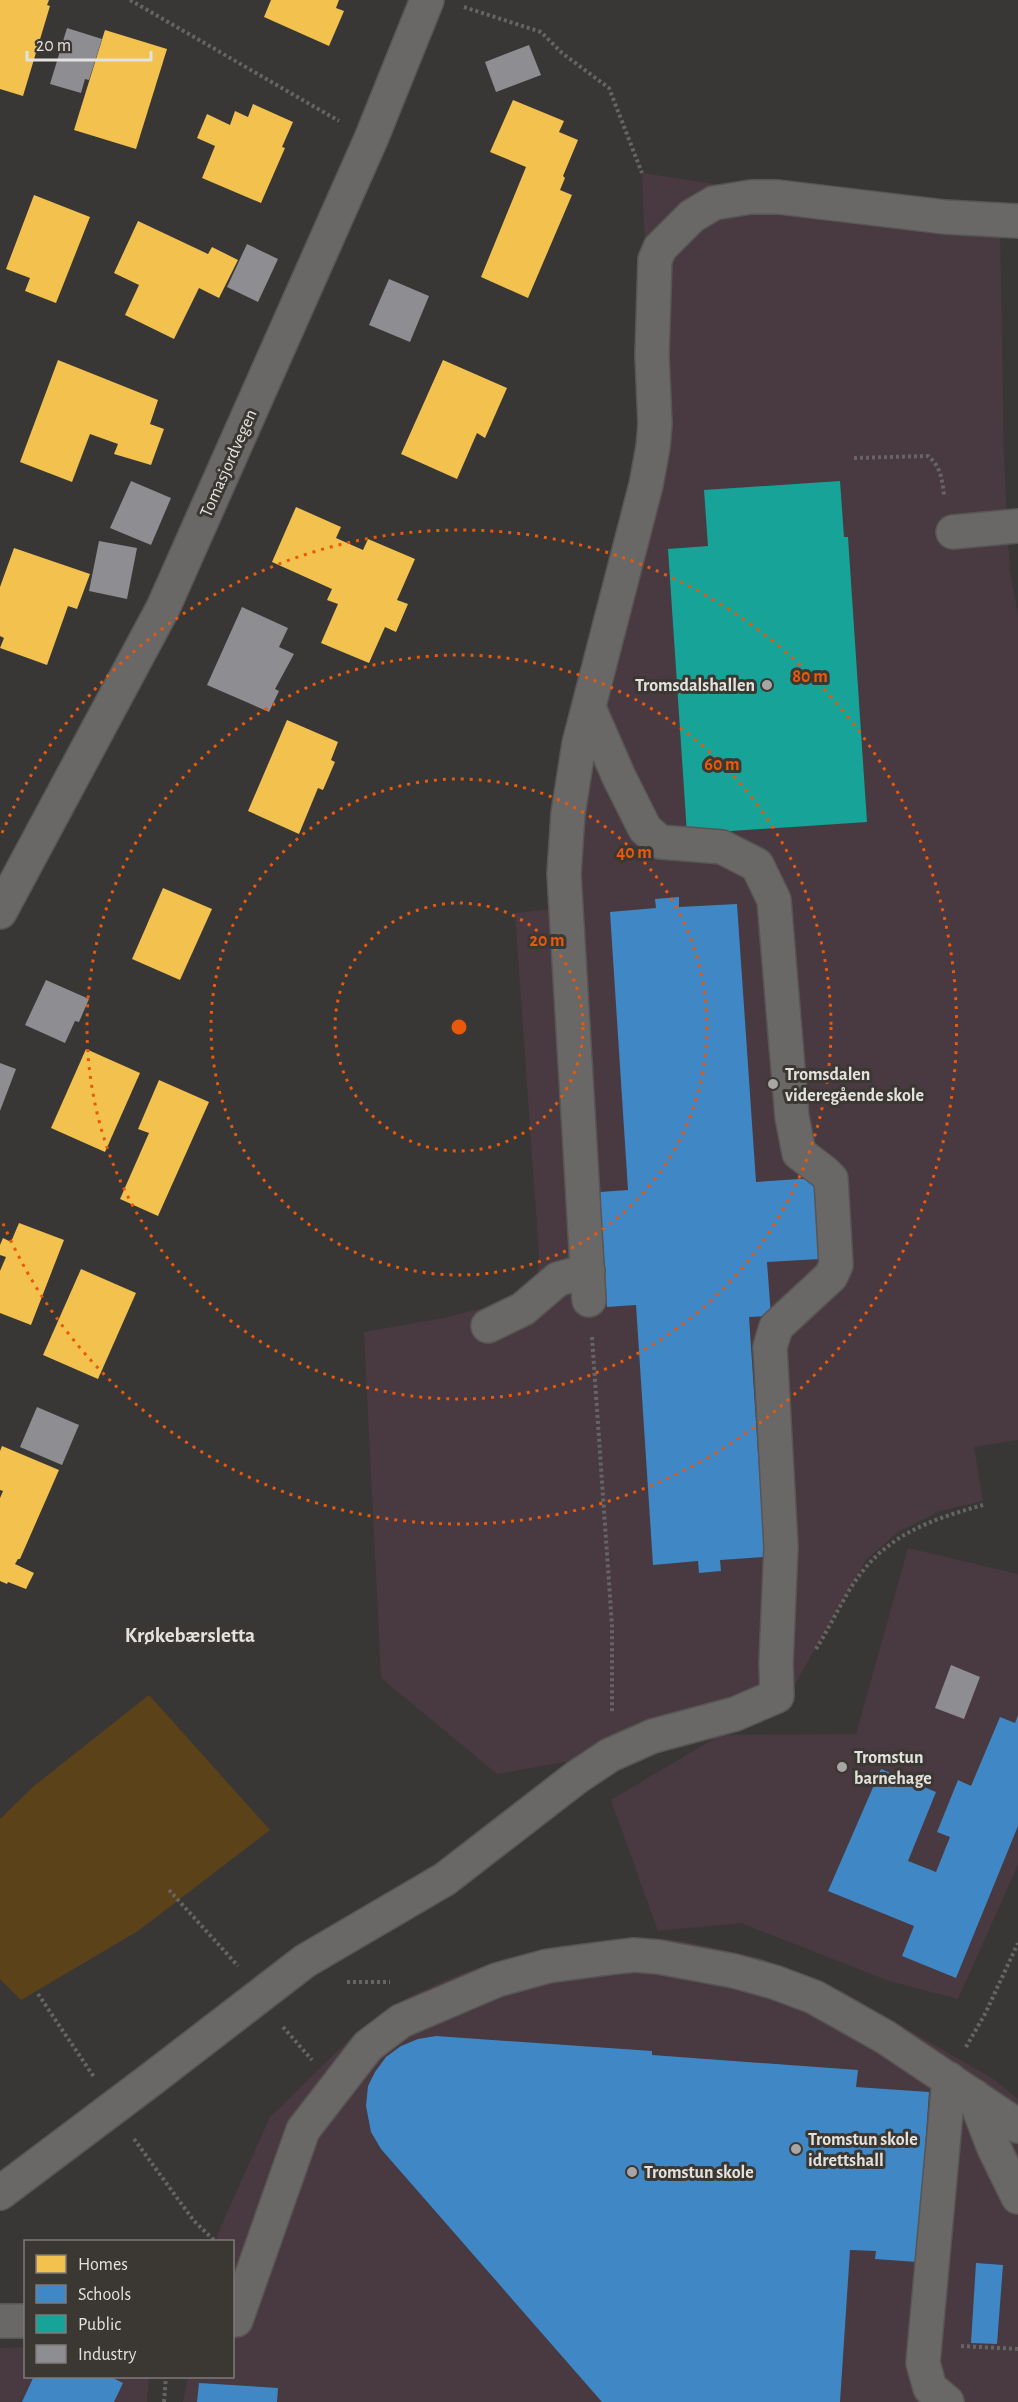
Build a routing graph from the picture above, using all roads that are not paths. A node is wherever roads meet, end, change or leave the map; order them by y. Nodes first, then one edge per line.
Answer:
1 (440, 2) edge
2 (1018, 221) edge
3 (949, 519) road end
4 (1018, 526) edge
5 (589, 708) junction
6 (0, 912) edge
7 (488, 1326) dead end
8 (962, 2087) junction
9 (1018, 2127) edge
10 (0, 2193) edge
11 (1018, 2197) edge
12 (234, 2320) edge
13 (0, 2321) edge
14 (24, 2321) edge
15 (947, 2402) edge

1 - 6 street, Tomasjordvegen
2 - 5 street
3 - 4 street
5 - 7 street
5 - 10 street
8 - 9 street
8 - 11 street
8 - 12 street
8 - 15 street
13 - 14 street

